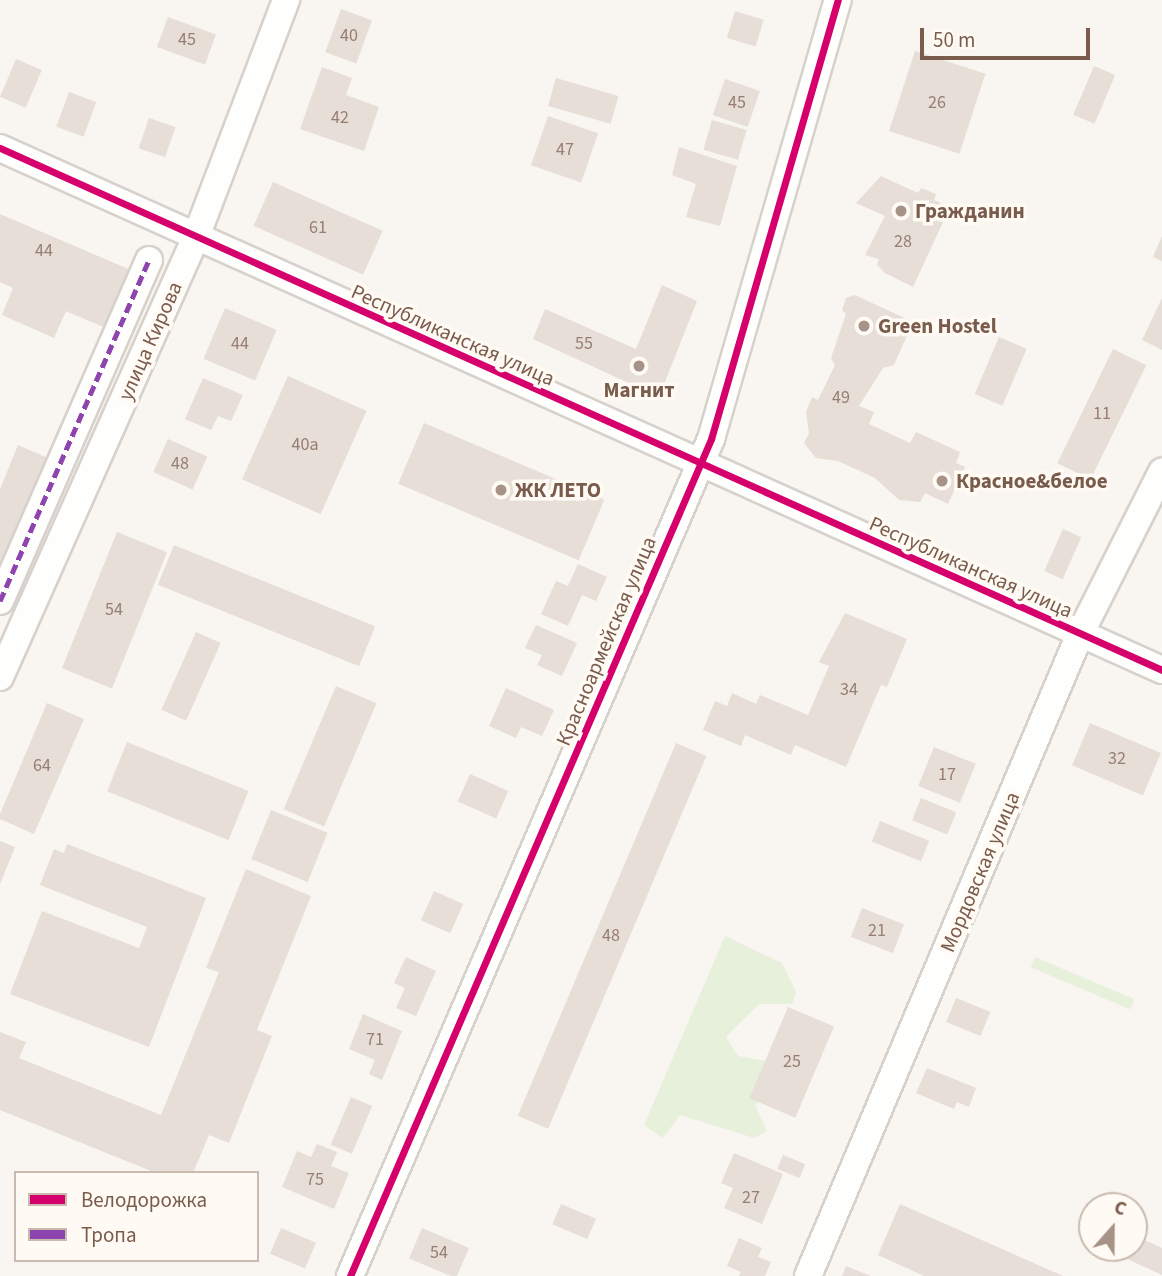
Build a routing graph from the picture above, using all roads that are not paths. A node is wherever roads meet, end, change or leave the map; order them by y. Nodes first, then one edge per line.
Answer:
1 (286, 0) edge
2 (838, 0) edge
3 (0, 148) edge
4 (196, 237) junction
5 (149, 260) dead end
6 (700, 467) junction
7 (1162, 472) edge
8 (0, 601) edge
9 (1080, 634) junction
10 (1162, 670) edge
11 (0, 677) edge
12 (350, 1276) edge
13 (808, 1276) edge

1 - 4 street, улица Кирова
2 - 6 street, Красноармейская улица
3 - 4 street, Республиканская улица
4 - 6 street, Республиканская улица
4 - 11 street, улица Кирова
5 - 8 street
6 - 9 street, Республиканская улица
6 - 12 street, Красноармейская улица
7 - 9 street, Мордовская улица
9 - 10 street, Республиканская улица
9 - 13 street, Мордовская улица

